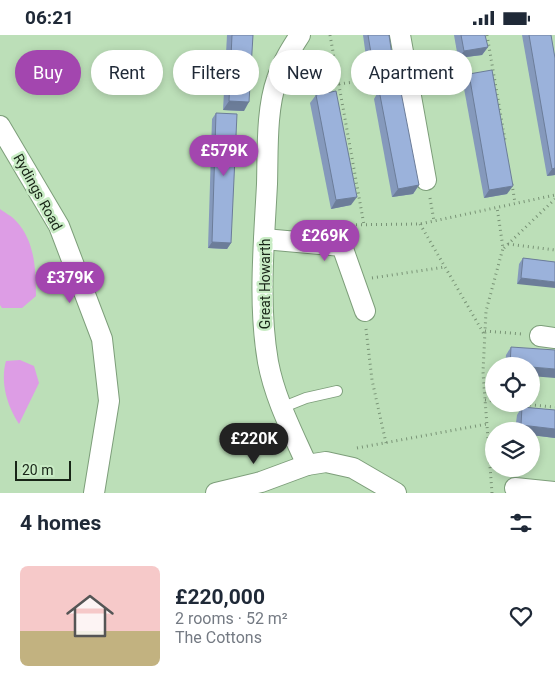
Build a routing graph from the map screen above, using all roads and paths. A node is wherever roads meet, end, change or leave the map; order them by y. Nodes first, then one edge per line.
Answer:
1 (300, 35) edge
2 (330, 35) edge
3 (400, 35) edge
4 (487, 35) edge
5 (333, 50) edge
6 (403, 50) edge
7 (341, 95) edge
8 (411, 95) edge
9 (0, 126) edge
10 (506, 147) edge
11 (511, 175) edge
12 (426, 180) joint
13 (555, 195) edge
14 (555, 199) edge
15 (516, 203) junction
16 (497, 207) junction
17 (434, 221) junction
18 (420, 224) junction
19 (336, 225) dead end
20 (364, 225) junction
21 (264, 239) junction
22 (508, 244) junction
23 (503, 249) junction
24 (555, 250) edge
25 (445, 267) junction
26 (354, 281) junction
27 (364, 311) joint
28 (485, 333) junction
29 (547, 337) edge
30 (337, 391) dead end
31 (485, 400) edge
32 (540, 406) edge
33 (555, 407) edge
34 (280, 408) junction
35 (485, 424) edge
36 (386, 443) junction
37 (340, 464) junction
38 (307, 465) junction
39 (491, 477) edge
40 (515, 488) dead end
41 (555, 492) edge
42 (94, 493) edge
43 (216, 493) edge
44 (396, 493) edge
45 (492, 493) edge

1 - 21 street, Great Howarth
2 - 5 path
3 - 6 street
4 - 10 path
7 - 20 path
8 - 12 street
9 - 42 street, Rydings Road
11 - 15 path
12 - 17 path
13 - 15 path
14 - 22 path
15 - 16 path
16 - 17 path
16 - 23 path
17 - 18 path
18 - 20 path
18 - 25 path
19 - 20 path
21 - 26 street
21 - 34 street, Great Howarth
22 - 23 path
22 - 24 path
23 - 28 path
25 - 26 path
25 - 28 path
26 - 27 street
27 - 36 path
28 - 29 path
28 - 31 path
30 - 34 lane
32 - 33 path
34 - 38 street, Great Howarth
35 - 36 path
36 - 37 path
37 - 38 street
37 - 44 street
38 - 43 street
39 - 45 path
40 - 41 street

